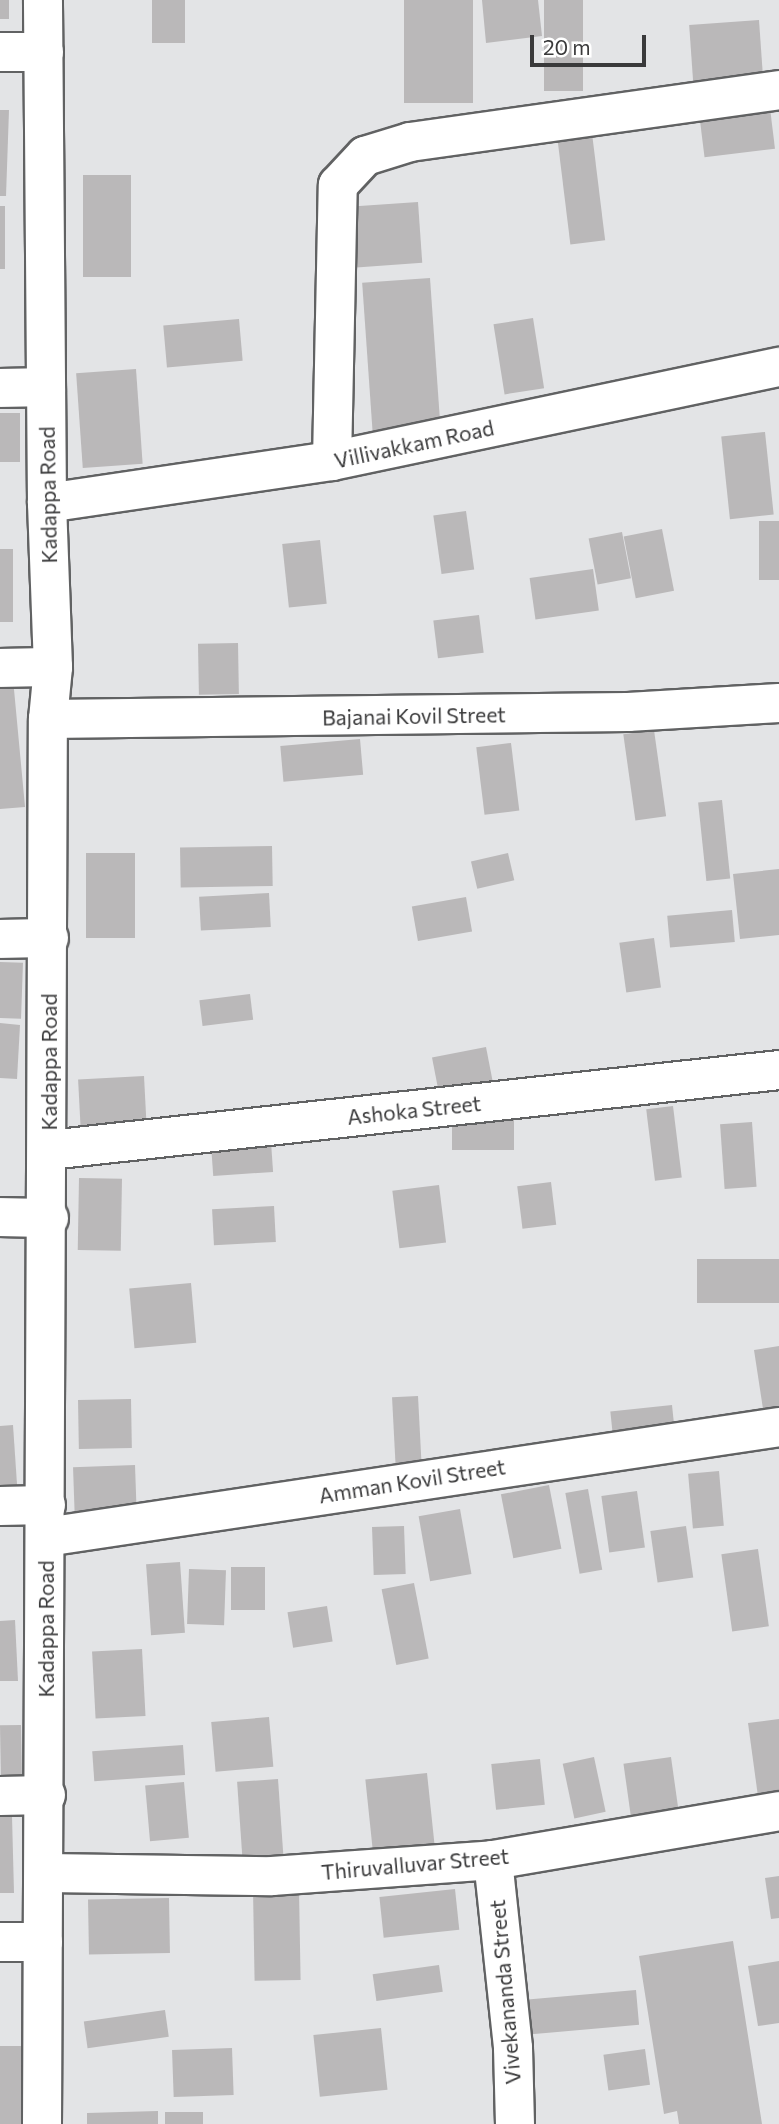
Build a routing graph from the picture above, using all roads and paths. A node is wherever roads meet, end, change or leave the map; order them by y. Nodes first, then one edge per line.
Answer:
1 (43, 0) edge
2 (0, 52) edge
3 (44, 52) junction
4 (779, 90) edge
5 (779, 368) edge
6 (46, 387) junction
7 (0, 388) edge
8 (332, 461) junction
9 (47, 503) junction
10 (52, 667) junction
11 (0, 668) edge
12 (779, 703) edge
13 (48, 719) junction
14 (50, 938) junction
15 (0, 939) edge
16 (779, 1070) edge
17 (49, 1150) junction
18 (0, 1217) edge
19 (48, 1218) junction
20 (779, 1427) edge
21 (0, 1506) edge
22 (46, 1521) junction
23 (46, 1795) junction
24 (0, 1796) edge
25 (779, 1811) edge
26 (493, 1860) junction
27 (47, 1873) junction
28 (0, 1942) edge
29 (43, 1942) junction
30 (42, 2124) edge
31 (515, 2124) edge

1 - 3 street, Kadappa Road
2 - 3 street
3 - 6 street, Kadappa Road
4 - 8 street
5 - 8 street, Villivakkam Road
6 - 7 street
6 - 9 street, Kadappa Road
8 - 9 street, Villivakkam Road
9 - 10 street, Kadappa Road
10 - 11 street
10 - 13 street, Kadappa Road
12 - 13 street, Bajanai Kovil Street
13 - 14 street, Kadappa Road
14 - 15 street
14 - 17 street, Kadappa Road
16 - 17 street, Ashoka Street
17 - 19 street, Kadappa Road
18 - 19 street
19 - 22 street, Kadappa Road
20 - 22 street, Amman Kovil Street
21 - 22 street, Amman Kovil Street
22 - 23 street, Kadappa Road
23 - 24 street
23 - 27 street, Kadappa Road
25 - 26 street, Thiruvalluvar Street
26 - 27 street, Thiruvalluvar Street
26 - 31 street, Vivekananda Street
27 - 29 street, Kadappa Road
28 - 29 street
29 - 30 street, Kadappa Road

